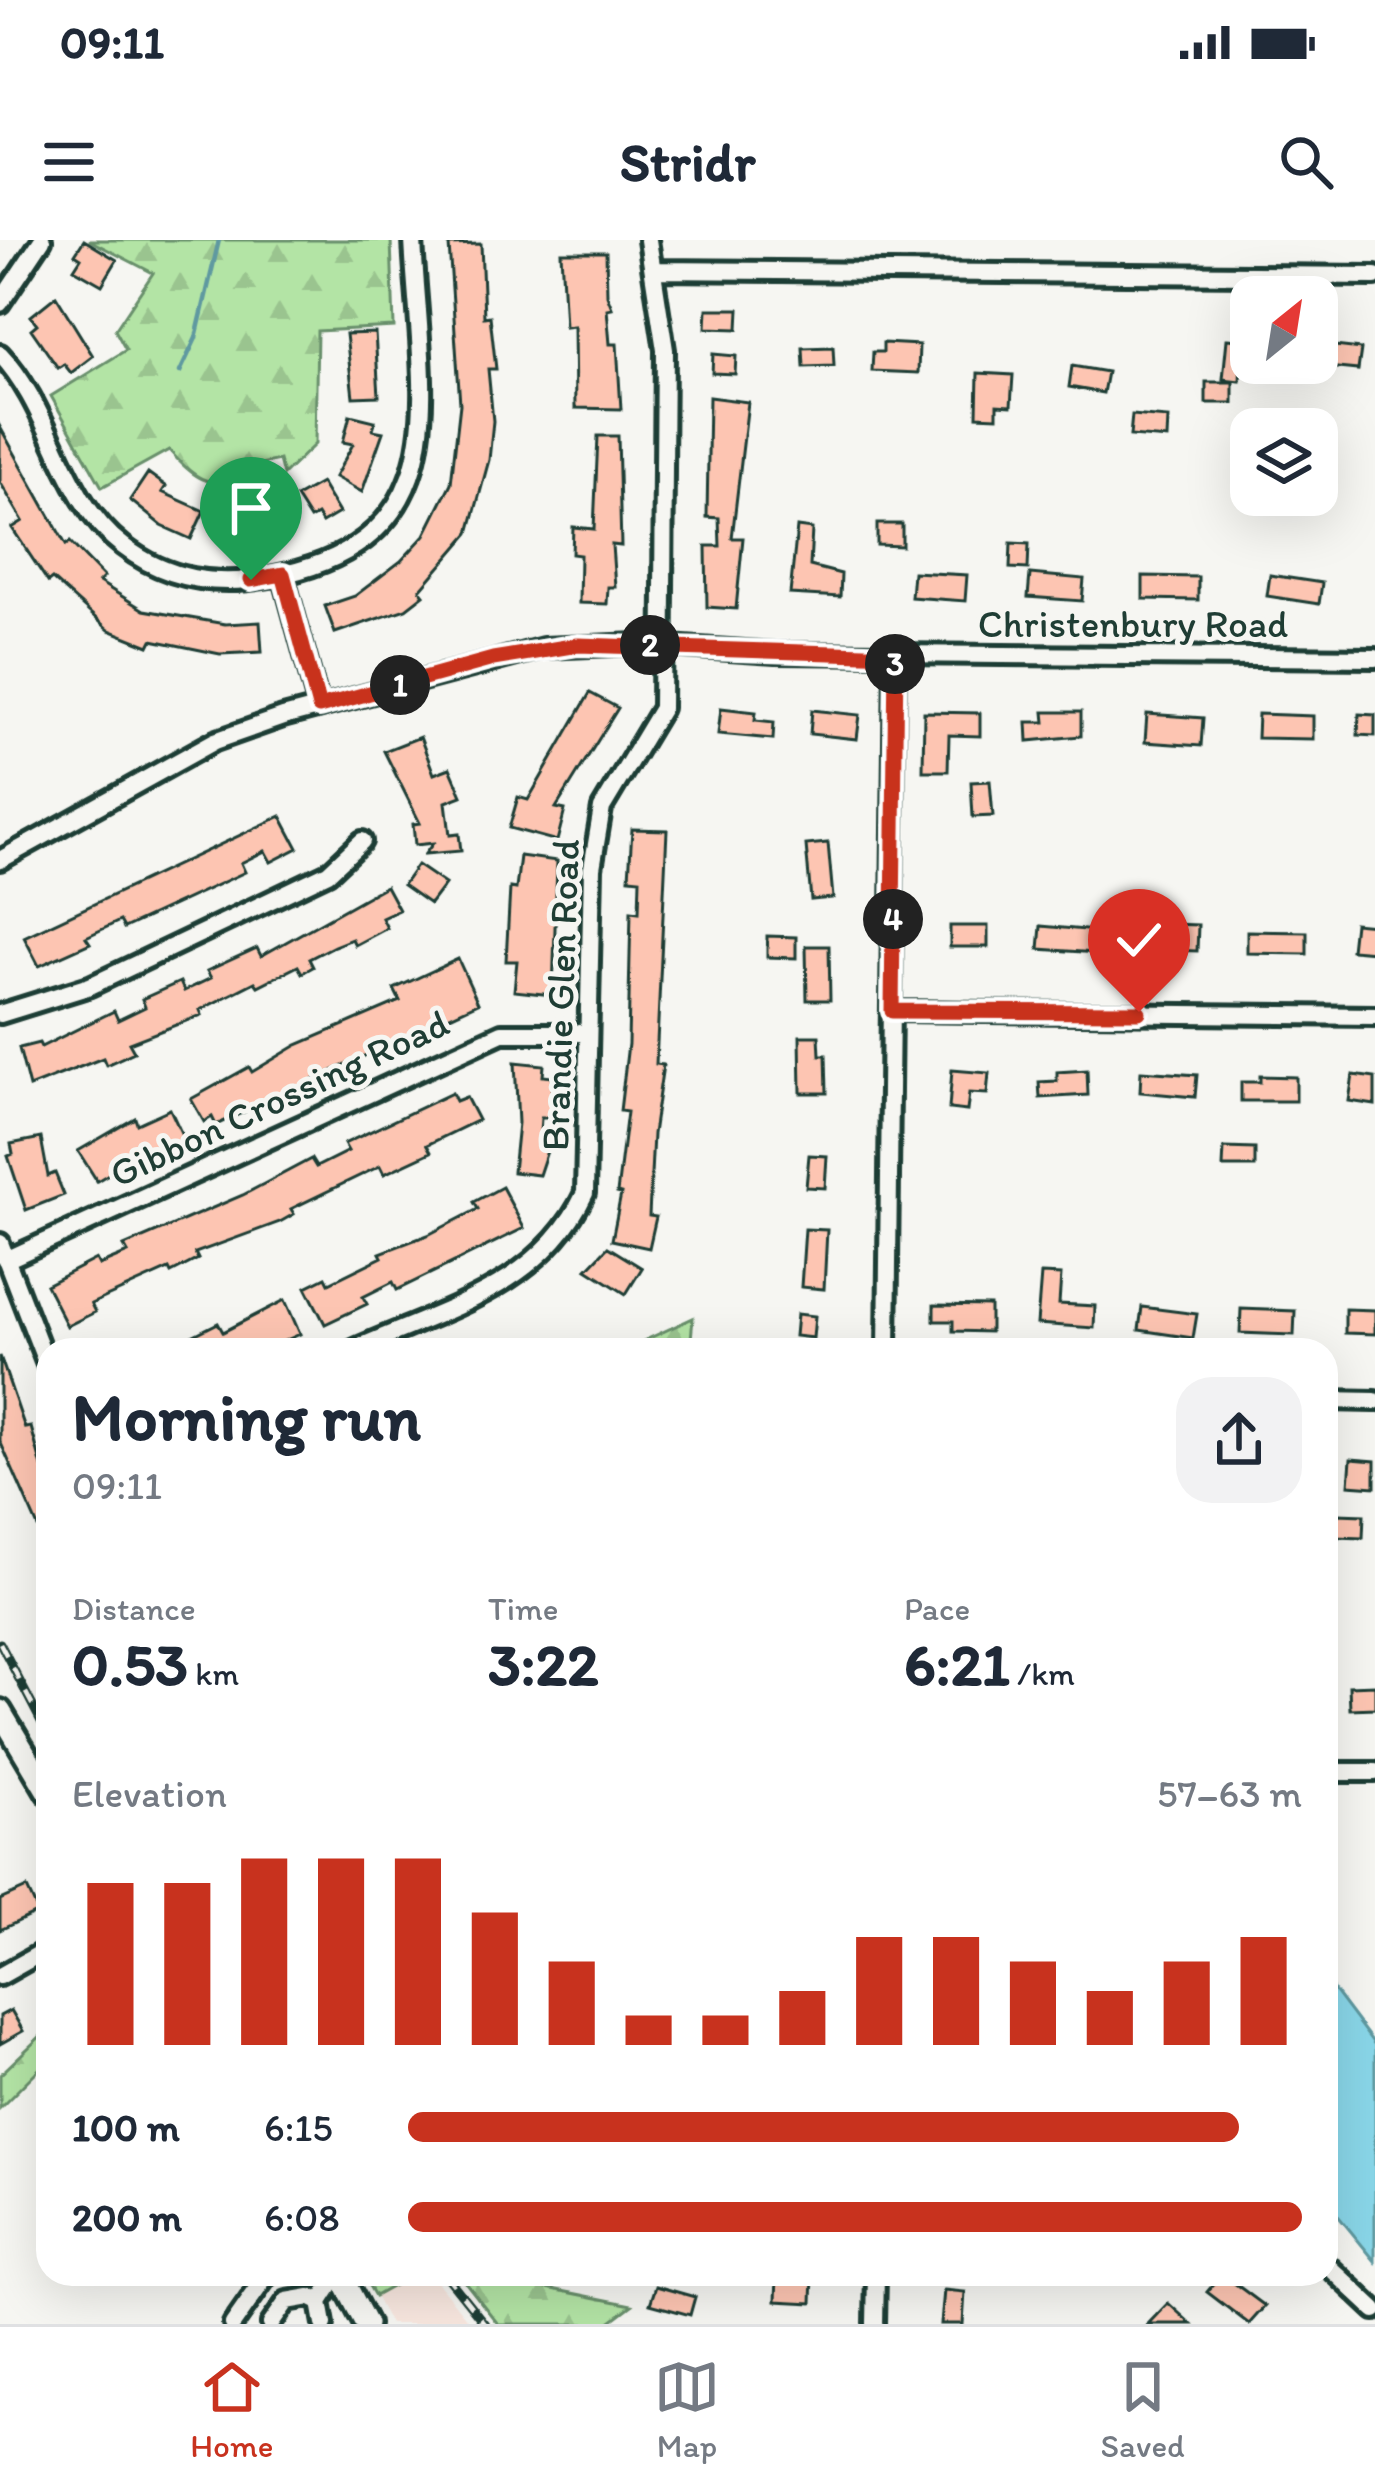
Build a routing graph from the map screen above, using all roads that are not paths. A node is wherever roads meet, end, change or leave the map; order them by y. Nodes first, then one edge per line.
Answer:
1 (42, 240) edge
2 (412, 240) edge
3 (648, 240) edge
4 (654, 270) junction
5 (1375, 276) edge
6 (0, 303) edge
7 (0, 354) edge
8 (283, 574) junction
9 (664, 646) junction
10 (896, 655) junction
11 (1375, 658) edge
12 (319, 707) junction
13 (362, 842) dead end
14 (0, 860) edge
15 (892, 1011) junction
16 (0, 1014) edge
17 (1375, 1016) edge
18 (588, 1033) junction
19 (3, 1251) edge
20 (37, 1338) edge
21 (380, 1338) edge
22 (887, 1338) edge
23 (1338, 1400) edge
24 (1375, 1401) edge
25 (0, 1711) edge
26 (36, 1772) edge
27 (1338, 1772) edge
28 (1375, 1772) edge
29 (36, 1956) edge
30 (0, 1976) edge
31 (1338, 2275) edge
32 (260, 2286) edge
33 (331, 2286) edge
34 (345, 2286) edge
35 (876, 2286) edge
36 (320, 2302) junction
37 (1375, 2309) edge
38 (233, 2324) edge
39 (271, 2324) edge
40 (324, 2324) edge
41 (365, 2324) edge
42 (875, 2324) edge

1 - 6 street
2 - 8 street
3 - 4 street, Brandie Glen Road
4 - 5 street
4 - 9 street, Brandie Glen Road
7 - 8 street
8 - 12 street
9 - 10 street, Christenbury Road
9 - 12 street, Christenbury Road
9 - 18 street, Brandie Glen Road
10 - 11 street, Christenbury Road
10 - 15 street
12 - 14 street, Christenbury Road
13 - 16 street
15 - 17 street
15 - 22 street
18 - 19 street, Gibbon Crossing Road
18 - 21 street, Brandie Glen Road
19 - 20 street
23 - 24 street
25 - 26 main road
27 - 28 street
29 - 30 street
31 - 37 street
32 - 38 street
33 - 36 street
34 - 41 main road
35 - 42 street
36 - 39 street
36 - 40 street

